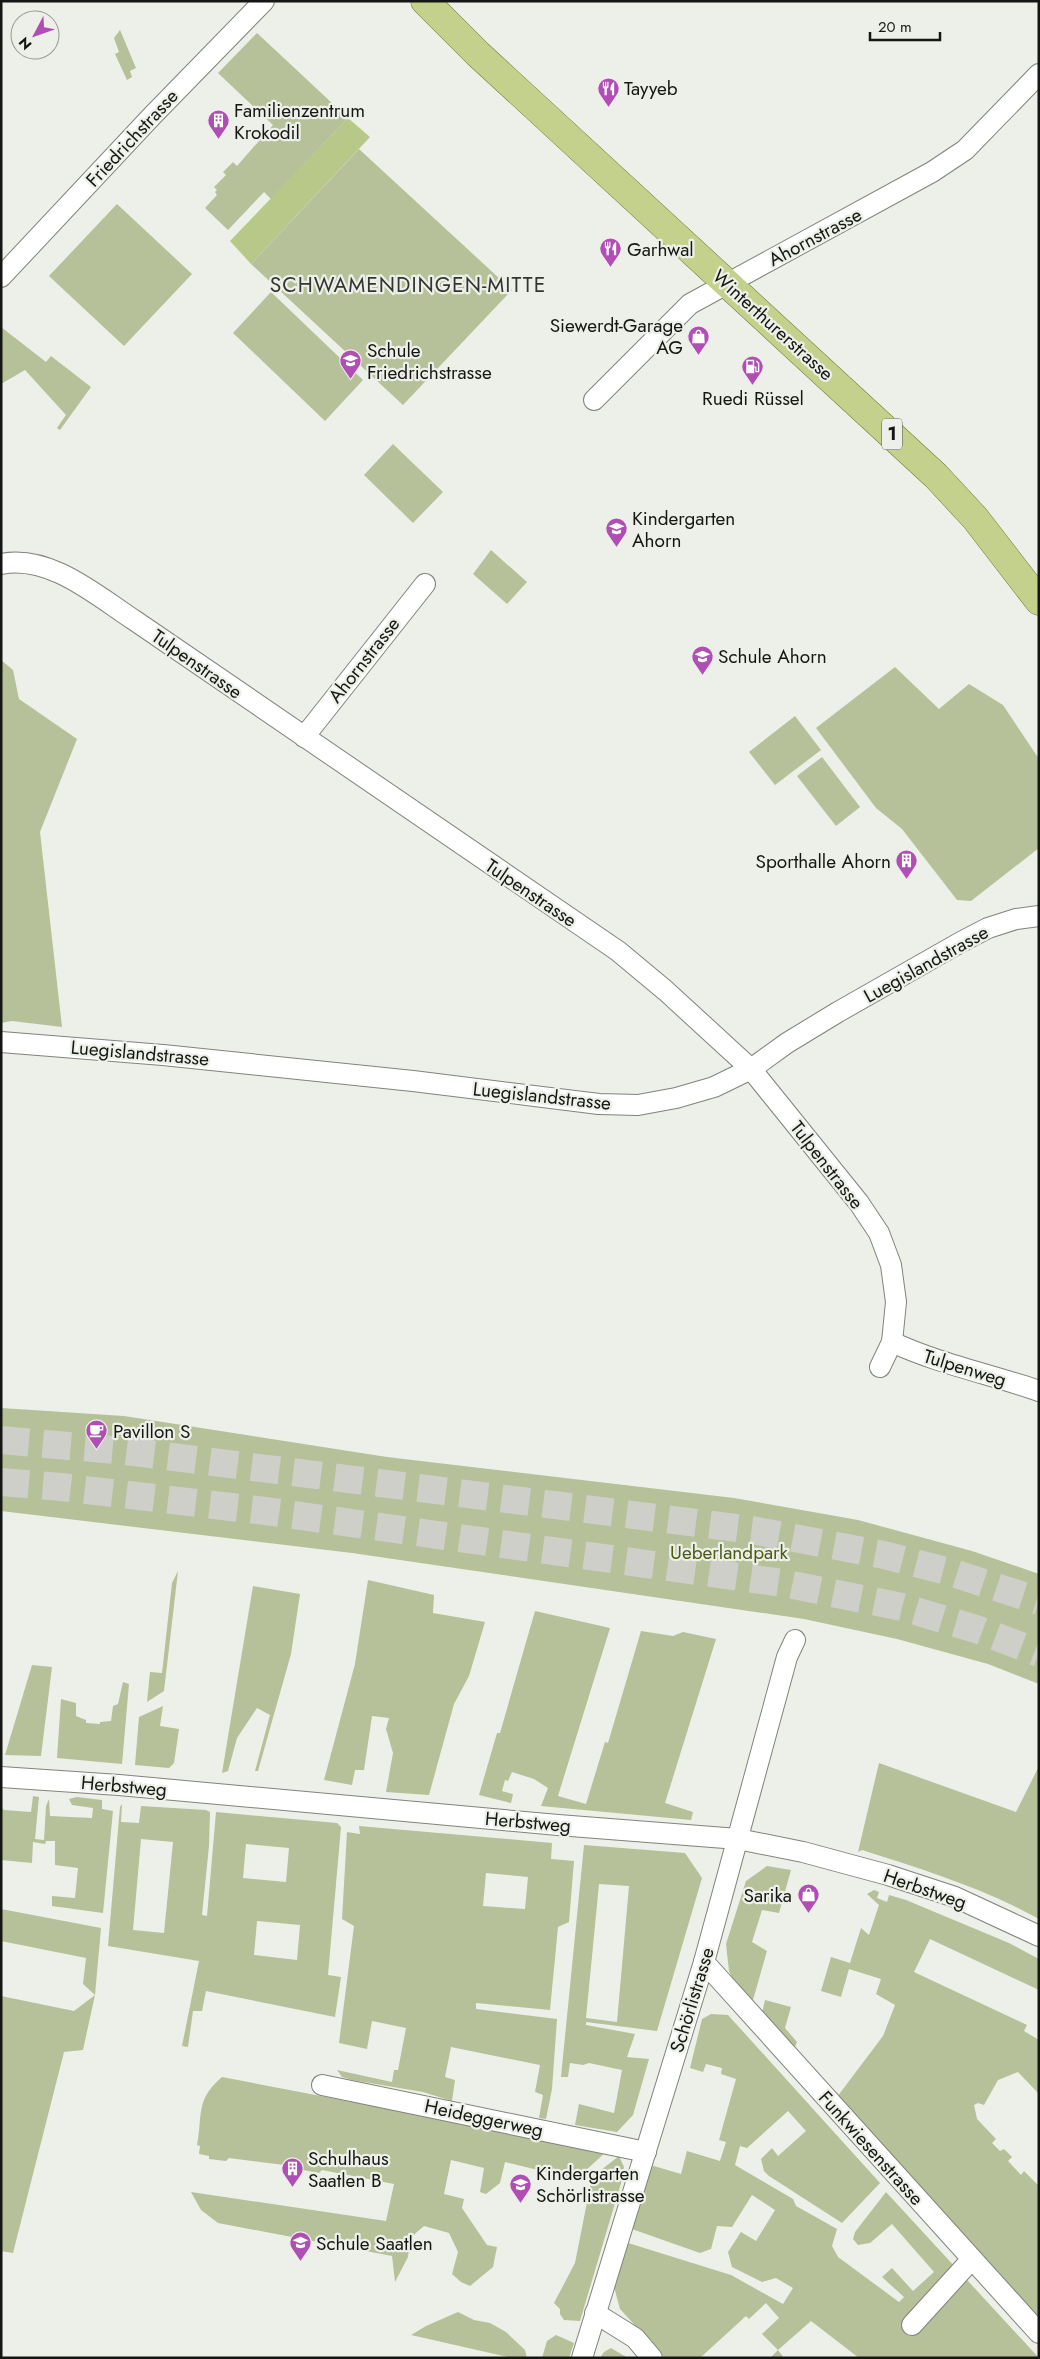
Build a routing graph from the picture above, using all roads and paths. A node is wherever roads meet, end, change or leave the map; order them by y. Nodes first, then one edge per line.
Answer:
1 (264, 1) edge
2 (425, 1) edge
3 (1039, 74) edge
4 (1, 277) edge
5 (728, 283) junction
6 (594, 400) dead end
7 (1, 564) edge
8 (425, 584) dead end
9 (1039, 601) edge
10 (304, 737) junction
11 (1039, 916) edge
12 (1, 1042) edge
13 (751, 1069) junction
14 (892, 1342) junction
15 (880, 1367) dead end
16 (1039, 1391) edge
17 (795, 1640) dead end
18 (1, 1777) edge
19 (738, 1839) junction
20 (1039, 1936) edge
21 (704, 1962) junction
22 (322, 2085) dead end
23 (646, 2152) junction
24 (972, 2259) junction
25 (595, 2313) junction
26 (912, 2325) dead end
27 (1039, 2333) edge
28 (582, 2358) edge
29 (652, 2358) edge

1 - 4 street, Friedrichstrasse
2 - 5 main road, Winterthurerstrasse / 1
3 - 5 street, Ahornstrasse
5 - 6 street, Ahornstrasse
5 - 9 main road, Winterthurerstrasse / 1
7 - 10 street, Tulpenstrasse
8 - 10 street, Ahornstrasse
10 - 13 street, Tulpenstrasse
11 - 13 street, Luegislandstrasse
12 - 13 street, Luegislandstrasse
13 - 14 street, Tulpenstrasse
14 - 15 street, Tulpenstrasse
14 - 16 street, Tulpenweg
17 - 19 street, Schörlistrasse
18 - 19 street, Herbstweg
19 - 20 street, Herbstweg
19 - 21 street, Schörlistrasse
21 - 23 street, Schörlistrasse
21 - 24 street, Funkwiesenstrasse
22 - 23 street, Heideggerweg
23 - 25 street, Schörlistrasse
24 - 26 street
24 - 27 street, Funkwiesenstrasse
25 - 28 street, Schörlistrasse
25 - 29 street

